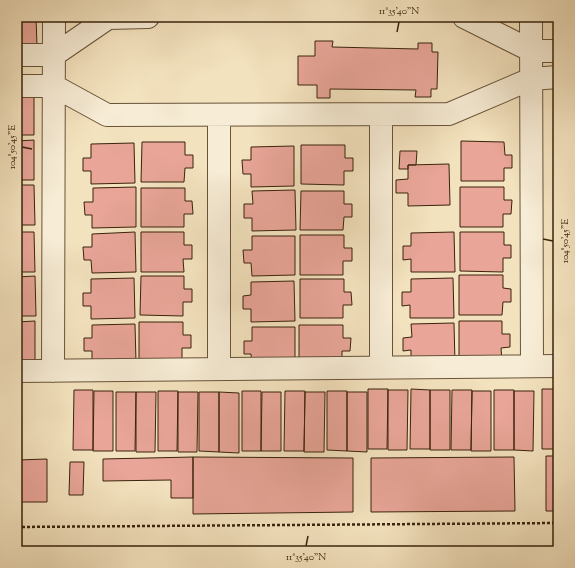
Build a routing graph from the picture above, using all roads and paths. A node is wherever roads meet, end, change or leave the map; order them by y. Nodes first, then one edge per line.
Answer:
1 (54, 17) edge
2 (148, 17) edge
3 (464, 17) edge
4 (531, 17) edge
5 (532, 51) junction
6 (558, 51) edge
7 (17, 55) edge
8 (54, 55) junction
9 (558, 77) edge
10 (531, 79) junction
11 (17, 86) edge
12 (54, 86) junction
13 (219, 115) junction
14 (381, 115) junction
15 (532, 366) junction
16 (558, 366) edge
17 (381, 367) junction
18 (219, 369) junction
19 (17, 371) edge
20 (52, 371) junction
21 (558, 523) edge
22 (17, 527) edge

1 - 8 street
2 - 8 street
3 - 5 street
4 - 5 street
5 - 6 street
5 - 10 street
7 - 8 street
8 - 12 street
9 - 10 street
10 - 14 street
10 - 15 street
11 - 12 street
12 - 13 street
12 - 20 street
13 - 14 street
13 - 18 street
14 - 17 street
15 - 16 street
15 - 17 street
17 - 18 street
18 - 20 street
19 - 20 street
21 - 22 path

